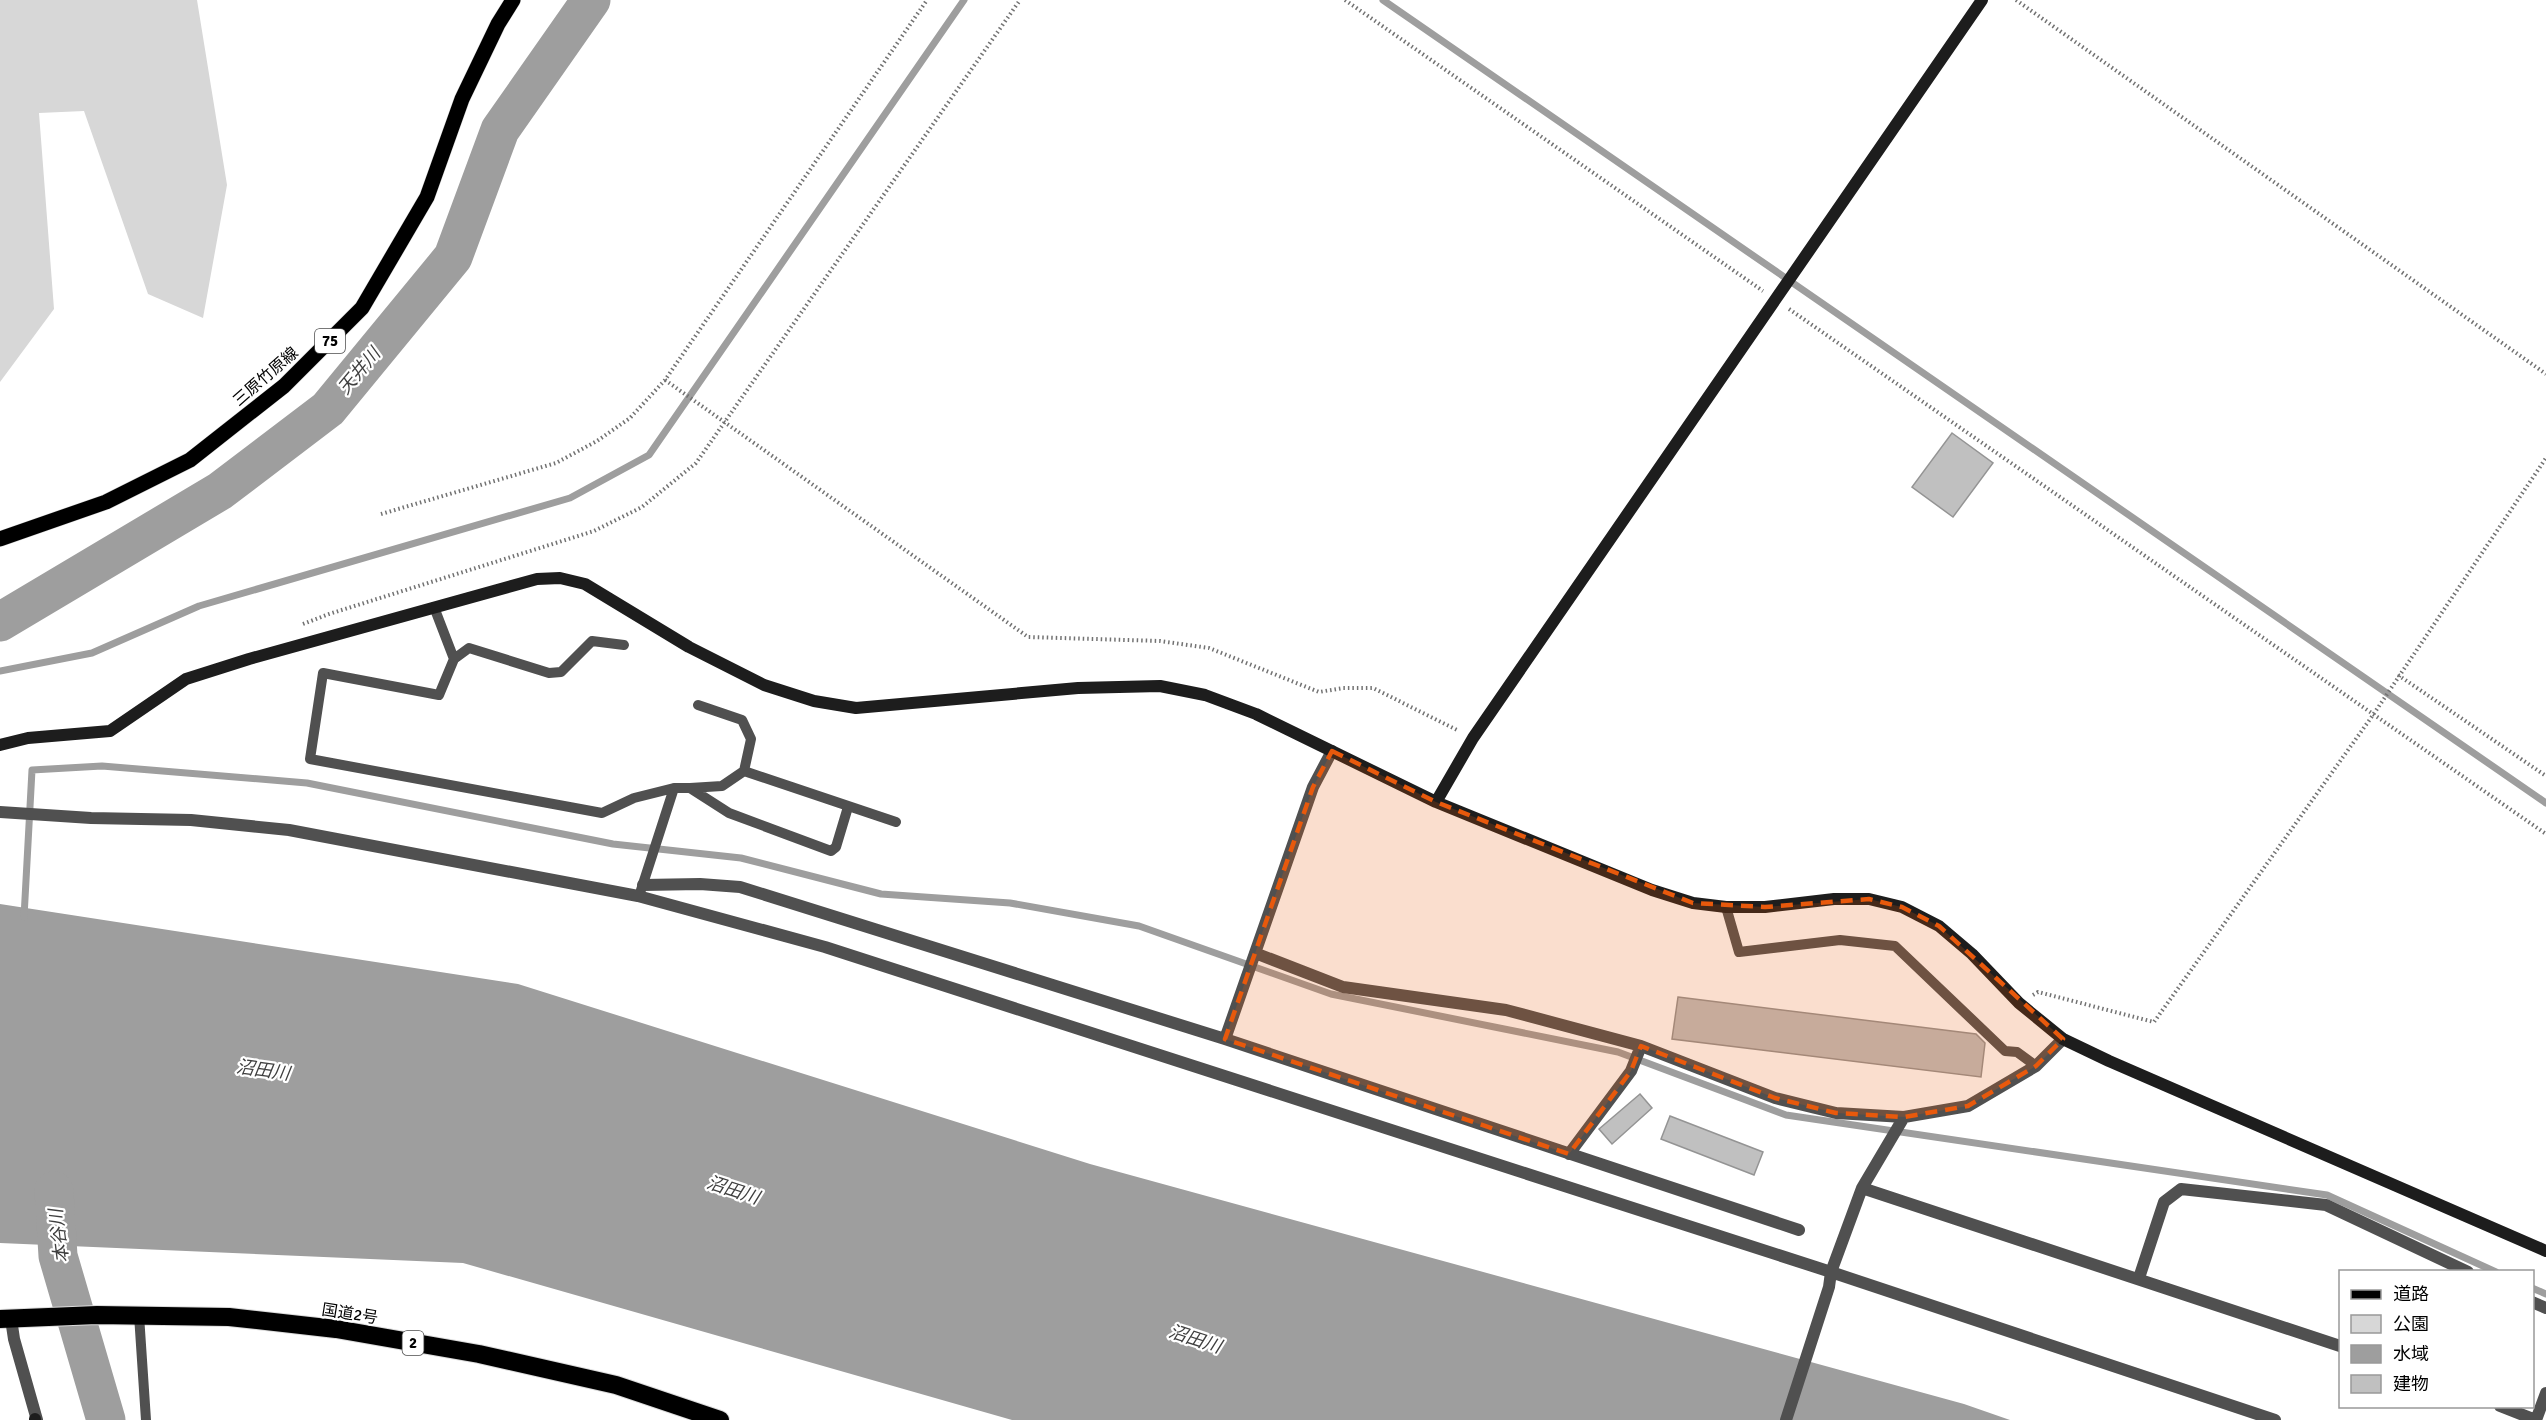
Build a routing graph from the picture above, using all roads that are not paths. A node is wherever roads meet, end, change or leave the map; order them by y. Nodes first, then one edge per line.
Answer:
1 (513, 0) edge
2 (1982, 0) edge
3 (0, 539) edge
4 (434, 607) junction
5 (624, 645) dead end
6 (454, 658) junction
7 (698, 705) dead end
8 (0, 745) edge
9 (1332, 751) junction
10 (744, 771) junction
11 (674, 788) junction
12 (690, 788) junction
13 (1436, 802) junction
14 (848, 807) junction
15 (0, 812) edge
16 (896, 822) dead end
17 (641, 891) junction
18 (1726, 907) junction
19 (1255, 953) junction
20 (1226, 1039) junction
21 (2063, 1039) junction
22 (1641, 1046) junction
23 (2036, 1066) junction
24 (1904, 1117) junction
25 (1569, 1154) junction
26 (1862, 1188) junction
27 (1799, 1230) dead end
28 (2546, 1251) edge
29 (2464, 1270) edge
30 (1831, 1272) junction
31 (2139, 1278) junction
32 (139, 1315) junction
33 (12, 1319) edge
34 (2339, 1346) edge
35 (2546, 1393) edge
36 (2503, 1408) edge
37 (35, 1420) edge
38 (146, 1420) edge
39 (720, 1420) edge
40 (1786, 1420) edge
41 (2275, 1420) edge

1 - 3 main road, 三原竹原線 / 75
2 - 13 street
4 - 6 lane
4 - 8 street
4 - 9 street
5 - 6 lane
6 - 11 lane
7 - 10 lane
9 - 13 street
9 - 19 street
10 - 12 lane
10 - 14 lane
11 - 12 lane
11 - 17 lane
12 - 14 lane
13 - 18 street
14 - 16 lane
15 - 17 street
17 - 20 street
17 - 30 street
18 - 21 street
18 - 23 lane
19 - 20 street
19 - 22 street
20 - 25 street
21 - 23 street
21 - 28 street
22 - 24 street
22 - 25 street
23 - 24 street
24 - 26 street
25 - 27 street
26 - 30 street
26 - 31 street
29 - 31 street
30 - 40 street
30 - 41 street
31 - 34 street
32 - 33 highway, 国道2号 / 2
32 - 38 lane
32 - 39 highway, 国道2号 / 2
33 - 37 street
35 - 36 street

